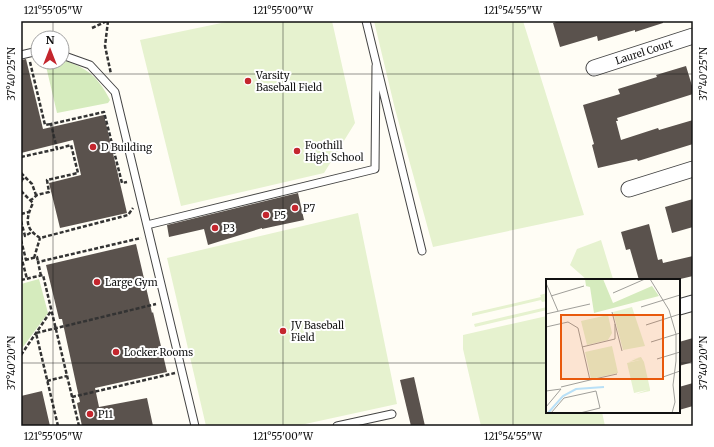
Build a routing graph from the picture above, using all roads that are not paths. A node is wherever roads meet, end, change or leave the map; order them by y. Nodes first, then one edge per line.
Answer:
1 (366, 21) edge
2 (693, 36) edge
3 (70, 58) edge
4 (376, 66) junction
5 (594, 68) dead end
6 (693, 169) edge
7 (629, 189) dead end
8 (147, 225) junction
9 (422, 252) dead end
10 (693, 303) edge
11 (680, 307) edge
12 (392, 414) dead end
13 (195, 426) edge
14 (337, 426) edge

1 - 4 lane
2 - 5 street, Laurel Court
3 - 8 lane
4 - 8 lane
4 - 9 lane
6 - 7 street
8 - 13 lane
10 - 11 street
12 - 14 lane

